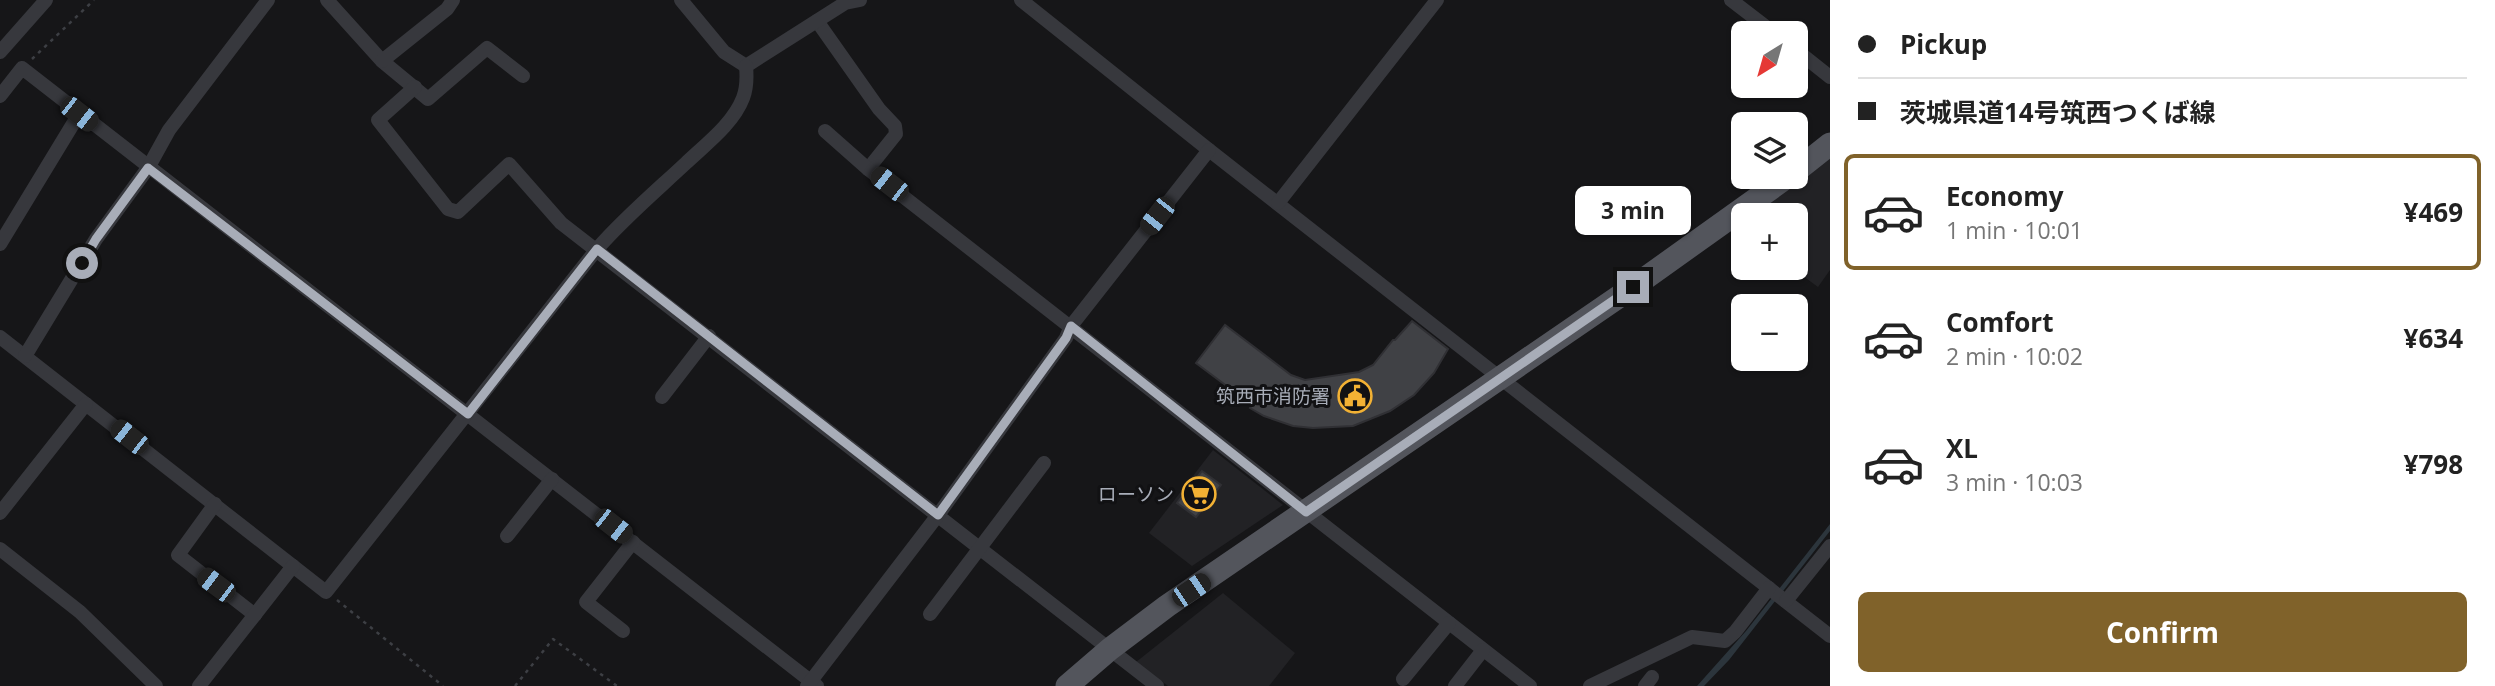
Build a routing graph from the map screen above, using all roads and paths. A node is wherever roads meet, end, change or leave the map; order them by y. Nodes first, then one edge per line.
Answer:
1 (46, 0) edge
2 (94, 0) edge
3 (268, 0) edge
4 (327, 0) edge
5 (453, 0) edge
6 (681, 0) edge
7 (860, 0) edge
8 (1021, 0) edge
9 (1437, 0) edge
10 (1731, 0) edge
11 (817, 21) junction
12 (1758, 21) edge
13 (0, 52) edge
14 (1808, 60) edge
15 (382, 61) junction
16 (747, 66) junction
17 (22, 68) junction
18 (523, 76) dead end
19 (1830, 77) edge
20 (415, 87) junction
21 (0, 96) edge
22 (79, 114) junction
23 (825, 131) dead end
24 (1830, 144) edge
25 (1209, 150) junction
26 (1808, 161) edge
27 (148, 168) junction
28 (868, 169) junction
29 (1770, 189) edge
30 (1278, 203) junction
31 (0, 244) edge
32 (597, 249) junction
33 (1071, 326) junction
34 (709, 336) junction
35 (0, 337) edge
36 (25, 356) junction
37 (1501, 377) junction
38 (662, 397) dead end
39 (86, 404) junction
40 (468, 414) junction
41 (1044, 463) dead end
42 (552, 479) junction
43 (215, 504) junction
44 (1306, 512) junction
45 (0, 513) edge
46 (938, 515) junction
47 (508, 536) dead end
48 (633, 542) junction
49 (1830, 546) edge
50 (980, 548) junction
51 (0, 549) edge
52 (293, 566) junction
53 (326, 592) junction
54 (1778, 595) junction
55 (930, 614) dead end
56 (255, 615) junction
57 (1448, 623) junction
58 (623, 631) dead end
59 (1830, 636) edge
60 (1110, 649) junction
61 (1483, 650) junction
62 (1403, 679) dead end
63 (812, 684) edge
64 (156, 686) edge
65 (199, 686) edge
66 (443, 686) edge
67 (515, 686) edge
68 (617, 686) edge
69 (1067, 686) edge
70 (1157, 686) edge
71 (1455, 686) edge
72 (1530, 686) edge
73 (1590, 686) edge

1 - 13 street
2 - 17 path
3 - 27 street
4 - 15 street
5 - 15 street
6 - 16 street
7 - 11 street
8 - 25 street
9 - 30 street
10 - 12 street
11 - 16 street
11 - 28 street
14 - 19 street
15 - 20 street
16 - 32 street
17 - 21 street
17 - 22 street
18 - 20 street
20 - 32 street
22 - 27 street
22 - 31 street
23 - 28 street
24 - 26 main road
25 - 30 street
25 - 33 street
27 - 36 street
27 - 40 street
28 - 33 street
29 - 37 main road
30 - 37 street
32 - 34 street
32 - 40 street
33 - 44 street
33 - 46 street
34 - 38 street
34 - 46 street
35 - 36 street
36 - 39 street
37 - 44 main road
37 - 54 street
39 - 43 street
39 - 45 street
40 - 42 street
40 - 53 street
41 - 50 street
42 - 47 street
42 - 48 street
43 - 52 street
43 - 56 street
44 - 57 street
44 - 60 main road
46 - 50 street
46 - 63 street
48 - 58 street
48 - 63 street
49 - 54 street
50 - 55 street
50 - 60 street
51 - 64 street
52 - 53 street
52 - 56 street
53 - 66 path
54 - 59 street
54 - 73 street
56 - 65 street
57 - 61 street
57 - 62 street
60 - 69 main road
60 - 70 street
61 - 71 street
61 - 72 street
67 - 68 path

